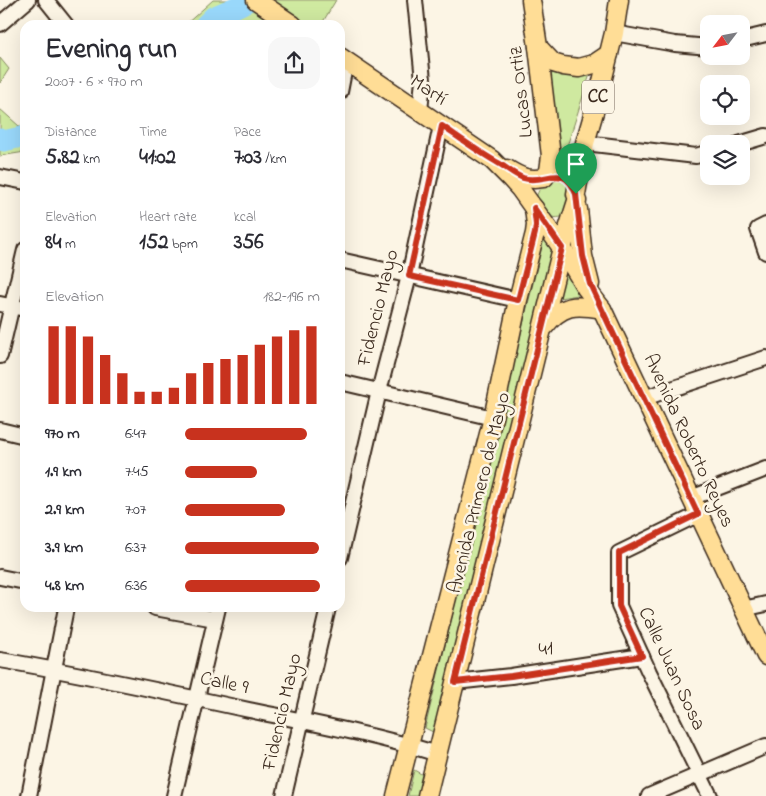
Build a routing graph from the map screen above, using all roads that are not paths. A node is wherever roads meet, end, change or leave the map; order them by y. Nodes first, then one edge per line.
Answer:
1 (28, 0) edge
2 (46, 0) edge
3 (256, 0) edge
4 (414, 0) edge
5 (530, 0) edge
6 (619, 0) edge
7 (62, 20) edge
8 (286, 20) edge
9 (0, 24) edge
10 (614, 33) junction
11 (766, 34) edge
12 (750, 38) edge
13 (700, 46) edge
14 (538, 47) junction
15 (609, 54) junction
16 (345, 60) edge
17 (420, 111) junction
18 (442, 126) junction
19 (766, 136) edge
20 (750, 141) edge
21 (585, 143) junction
22 (700, 155) edge
23 (492, 160) junction
24 (0, 178) edge
25 (544, 178) junction
26 (20, 181) edge
27 (576, 197) junction
28 (534, 208) junction
29 (762, 227) edge
30 (562, 248) junction
31 (766, 252) edge
32 (345, 261) edge
33 (20, 272) edge
34 (409, 276) junction
35 (518, 300) junction
36 (12, 306) edge
37 (602, 309) junction
38 (544, 327) junction
39 (0, 356) edge
40 (766, 358) edge
41 (345, 383) edge
42 (379, 391) junction
43 (644, 398) junction
44 (493, 418) junction
45 (0, 430) edge
46 (20, 435) edge
47 (766, 469) edge
48 (695, 506) junction
49 (345, 537) edge
50 (0, 577) edge
51 (20, 581) edge
52 (766, 604) edge
53 (744, 609) junction
54 (65, 612) edge
55 (196, 612) edge
56 (327, 612) edge
57 (216, 614) edge
58 (642, 656) junction
59 (766, 656) edge
60 (0, 660) edge
61 (53, 669) junction
62 (455, 682) junction
63 (196, 699) junction
64 (302, 721) junction
65 (409, 745) junction
66 (766, 746) edge
67 (438, 754) junction
68 (700, 775) junction
69 (29, 796) edge
70 (174, 796) edge
71 (284, 796) edge
72 (396, 796) edge
73 (427, 796) edge
74 (648, 796) edge
75 (710, 796) edge

1 - 9 street
2 - 7 street
3 - 8 main road
4 - 17 street
5 - 14 main road, Lucas Ortiz
6 - 10 main road, CC
10 - 13 street
10 - 15 main road, CC
11 - 12 street
14 - 15 main road
14 - 25 main road, Lucas Ortiz
15 - 21 main road, CC
16 - 17 main road, Martí
17 - 18 main road, Martí
18 - 23 main road, Martí
18 - 34 street, Fidencio Mayo
19 - 20 street
21 - 22 street
21 - 27 main road, CC
23 - 25 main road, Martí
23 - 28 main road, Martí
24 - 26 street
25 - 27 main road, Martí
25 - 28 main road, Lucas Ortiz
27 - 28 main road
27 - 30 main road, Avenida Primero de Mayo / CC
27 - 37 main road
28 - 30 main road, Martí
28 - 35 main road, Avenida Primero de Mayo
29 - 31 street
30 - 37 main road, Avenida Roberto Reyes
30 - 38 main road, Avenida Primero de Mayo / CC
32 - 34 street
33 - 36 street
34 - 35 street
34 - 42 street, Fidencio Mayo
35 - 44 main road, Avenida Primero de Mayo
36 - 39 street
37 - 38 main road
37 - 43 main road, Avenida Roberto Reyes
38 - 62 main road, Avenida Primero de Mayo / CC
40 - 43 street
41 - 42 street
42 - 44 street
42 - 49 street, Fidencio Mayo
43 - 48 main road, Avenida Roberto Reyes
44 - 65 main road, Avenida Primero de Mayo
45 - 46 street
47 - 48 street
48 - 53 main road, Avenida Roberto Reyes
48 - 58 street, Calle Juan Sosa
50 - 51 street
52 - 53 street
53 - 59 main road, Avenida Roberto Reyes
54 - 61 street
55 - 57 street
56 - 64 street, Fidencio Mayo
57 - 63 street
58 - 62 street, 41
58 - 68 street, Calle Juan Sosa
60 - 61 street, Calle 9
61 - 63 street, Calle 9
61 - 69 street
62 - 67 main road, Avenida Primero de Mayo / CC
63 - 64 street, Calle 9
63 - 70 street
64 - 65 street, Calle 9
64 - 71 street, Fidencio Mayo
65 - 67 street, Calle 9
65 - 72 main road, Avenida Primero de Mayo
66 - 68 street
67 - 73 main road, Avenida Primero de Mayo / CC
68 - 74 street
68 - 75 street, Calle Juan Sosa

